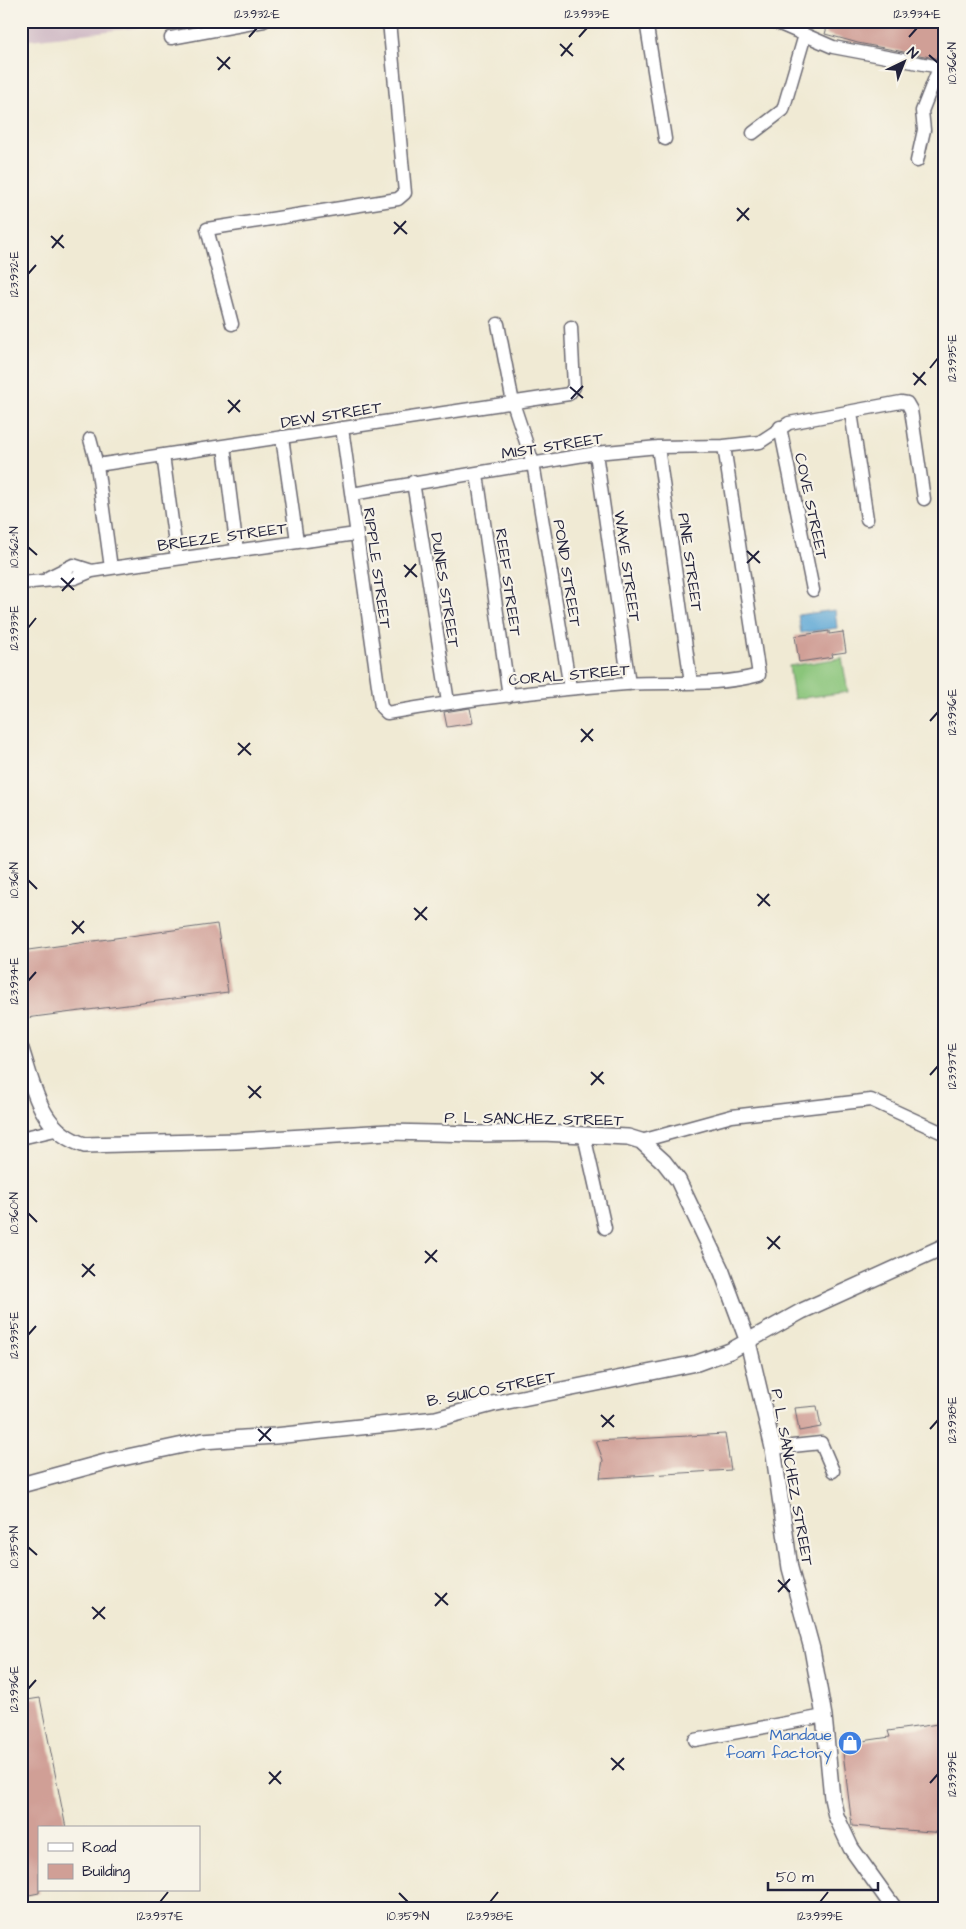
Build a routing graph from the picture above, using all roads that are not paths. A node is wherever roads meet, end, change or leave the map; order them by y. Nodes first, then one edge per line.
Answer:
1 (264, 21) edge
2 (389, 21) edge
3 (646, 21) edge
4 (774, 21) edge
5 (805, 35) junction
6 (171, 38) dead end
7 (942, 68) edge
8 (753, 133) dead end
9 (665, 138) dead end
10 (917, 161) dead end
11 (232, 324) dead end
12 (498, 324) dead end
13 (571, 327) dead end
14 (513, 403) junction
15 (851, 412) junction
16 (780, 427) junction
17 (342, 428) junction
18 (282, 437) junction
19 (90, 439) dead end
20 (224, 446) junction
21 (724, 446) junction
22 (658, 447) junction
23 (596, 453) junction
24 (163, 456) junction
25 (533, 463) junction
26 (97, 465) junction
27 (477, 474) junction
28 (413, 482) junction
29 (352, 494) junction
30 (924, 499) dead end
31 (867, 519) dead end
32 (356, 534) junction
33 (296, 541) junction
34 (237, 551) junction
35 (177, 558) junction
36 (111, 568) junction
37 (21, 583) edge
38 (813, 590) dead end
39 (692, 683) junction
40 (629, 684) junction
41 (570, 688) junction
42 (509, 696) junction
43 (448, 702) junction
44 (383, 711) joint
45 (21, 1048) edge
46 (55, 1130) junction
47 (945, 1134) edge
48 (584, 1135) junction
49 (21, 1138) edge
50 (641, 1141) junction
51 (605, 1228) dead end
52 (945, 1246) edge
53 (748, 1342) junction
54 (773, 1448) junction
55 (833, 1471) dead end
56 (21, 1485) edge
57 (824, 1716) junction
58 (695, 1740) dead end
59 (894, 1908) edge

1 - 6 street
2 - 11 street
3 - 9 street
4 - 5 street
5 - 7 street
5 - 8 street
7 - 10 street
12 - 14 street, POND STREET
13 - 14 street, DEW STREET
14 - 17 street, DEW STREET
14 - 25 street, POND STREET
15 - 16 street
15 - 30 street
15 - 31 street
16 - 21 street, MIST STREET
16 - 38 street, COVE STREET
17 - 18 street, DEW STREET
17 - 29 street, RIPPLE STREET
18 - 20 street, DEW STREET
18 - 33 street
19 - 26 street
20 - 24 street, DEW STREET
20 - 34 street
21 - 22 street, MIST STREET
21 - 39 street, CORAL STREET
22 - 23 street, MIST STREET
22 - 39 street, PINE STREET
23 - 25 street, MIST STREET
23 - 40 street, WAVE STREET
24 - 26 street, DEW STREET
24 - 35 street
25 - 27 street, MIST STREET
25 - 41 street, POND STREET
26 - 36 street
27 - 28 street, MIST STREET
27 - 42 street, REEF STREET
28 - 29 street, MIST STREET
28 - 43 street, DUNES STREET
29 - 32 street, RIPPLE STREET
32 - 33 street, BREEZE STREET
32 - 44 street, RIPPLE STREET
33 - 34 street, BREEZE STREET
34 - 35 street, BREEZE STREET
35 - 36 street, BREEZE STREET
36 - 37 street, BREEZE STREET
39 - 40 street, CORAL STREET
40 - 41 street, CORAL STREET
41 - 42 street, CORAL STREET
42 - 43 street, CORAL STREET
43 - 44 street, CORAL STREET
45 - 46 street, P. L. SANCHEZ STREET
46 - 48 street, P. L. SANCHEZ STREET
46 - 49 street
47 - 50 street
48 - 50 street, P. L. SANCHEZ STREET
48 - 51 street
50 - 53 street, P. L. SANCHEZ STREET
52 - 53 street, B. SUICO STREET
53 - 54 street, P. L. SANCHEZ STREET
53 - 56 street, B. SUICO STREET
54 - 55 street
54 - 57 street, P. L. SANCHEZ STREET
57 - 58 street
57 - 59 street, P. L. SANCHEZ STREET

